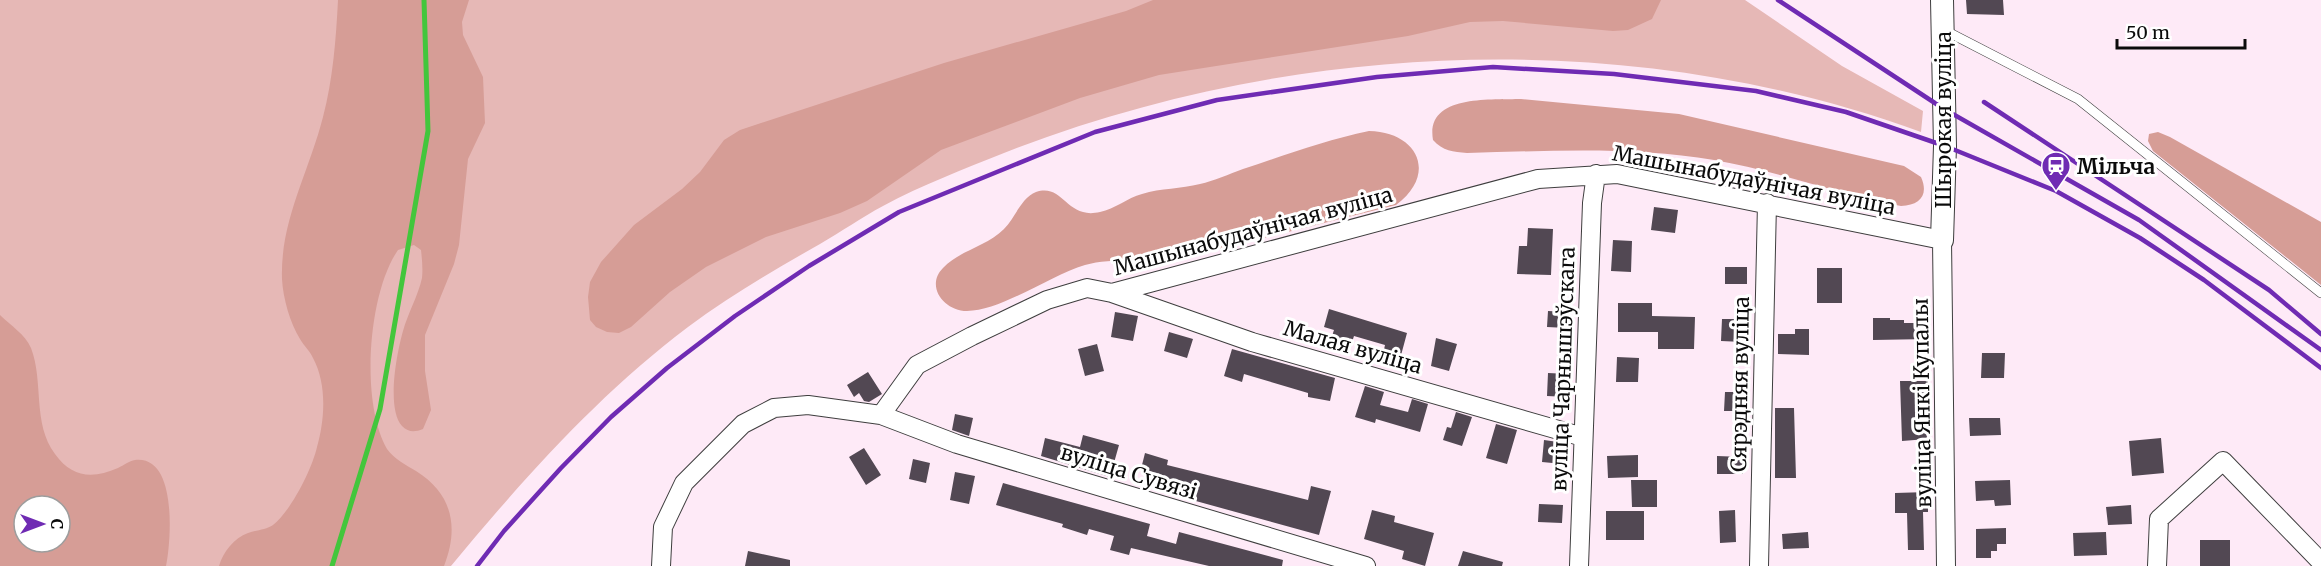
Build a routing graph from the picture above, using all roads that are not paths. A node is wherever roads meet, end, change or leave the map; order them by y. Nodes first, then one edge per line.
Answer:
1 (1942, 0) edge
2 (1944, 30) junction
3 (1596, 174) junction
4 (1767, 203) junction
5 (1942, 240) junction
6 (1112, 293) junction
7 (2321, 293) edge
8 (881, 415) junction
9 (1583, 437) junction
10 (2321, 562) edge
11 (665, 565) edge
12 (1366, 566) edge
13 (1579, 566) edge
14 (1759, 566) edge
15 (1946, 566) edge
16 (2157, 566) edge

1 - 2 street, Шырокая вуліца
2 - 5 street, Шырокая вуліца
2 - 7 lane
3 - 4 street, Машынабудаўнічая вуліца
3 - 6 street, Машынабудаўнічая вуліца
3 - 9 street, вуліца Чарнышэўскага
4 - 5 street, Машынабудаўнічая вуліца
4 - 14 street, Сярэдняя вуліца
5 - 15 street, вуліца Янкі Купалы
6 - 8 street, Машынабудаўнічая вуліца
6 - 9 street, Малая вуліца
8 - 11 street
8 - 12 street, вуліца Сувязі
9 - 13 street, вуліца Чарнышэўскага
10 - 16 street

